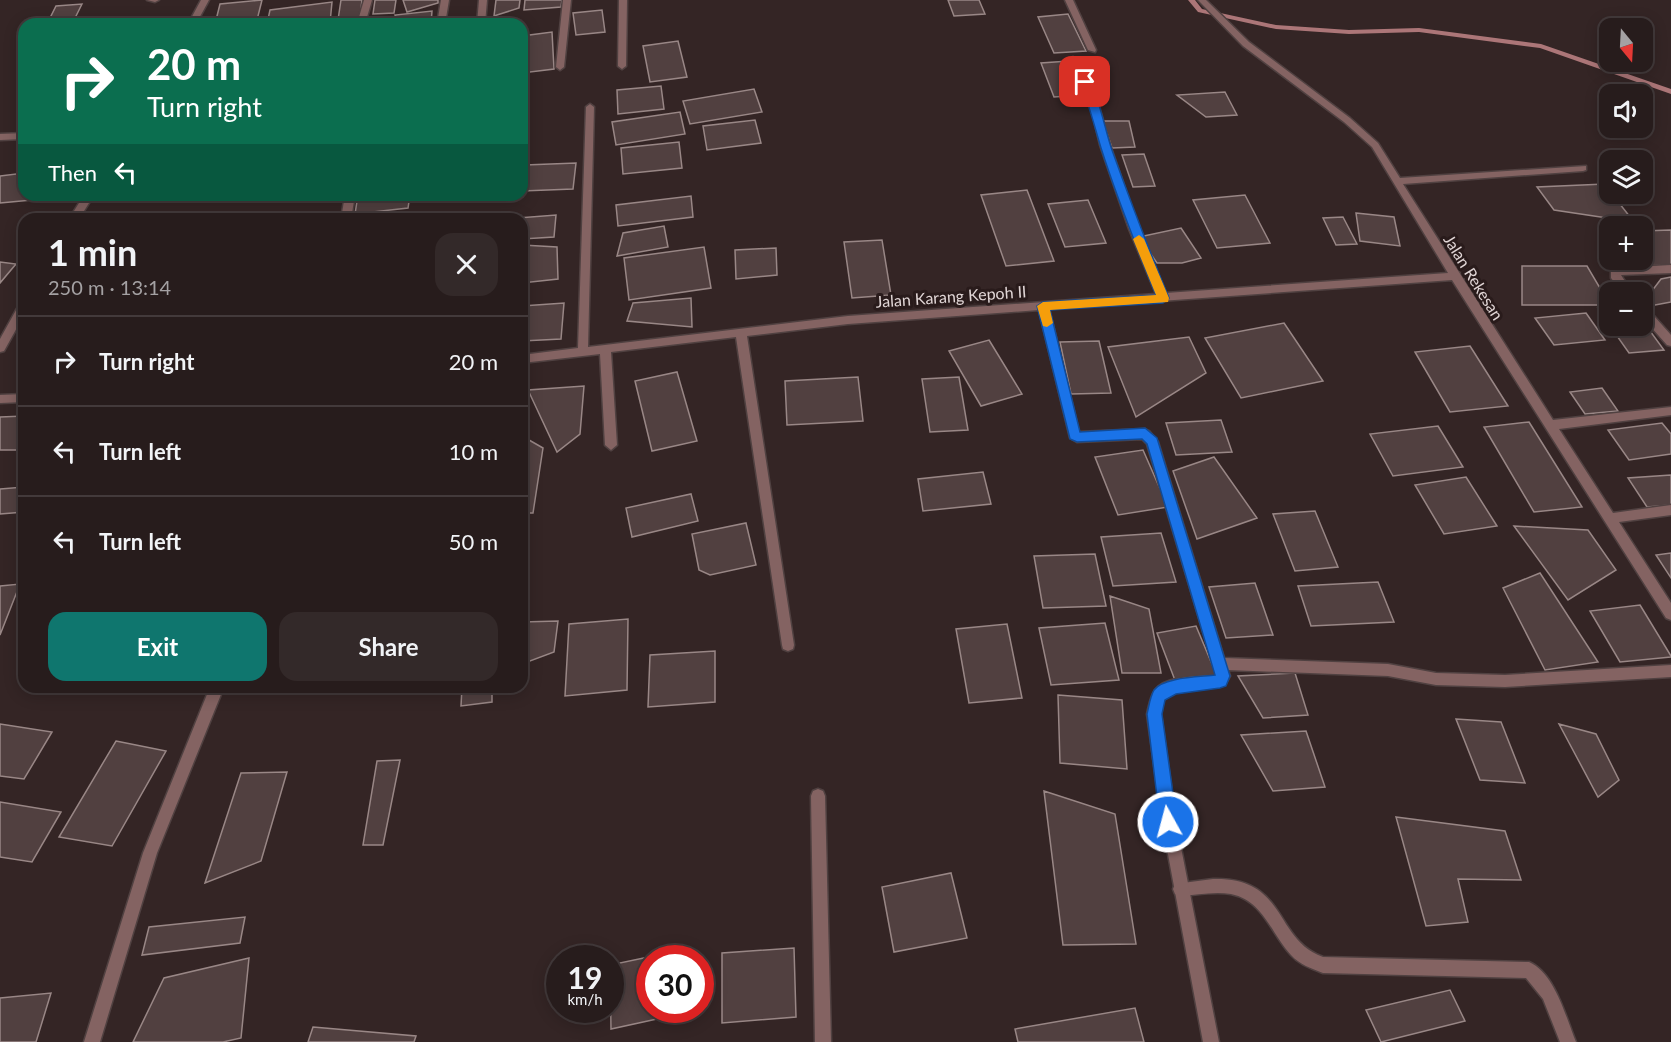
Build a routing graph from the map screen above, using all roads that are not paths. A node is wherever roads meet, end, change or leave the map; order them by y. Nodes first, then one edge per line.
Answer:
1 (205, 0) edge
2 (368, 0) edge
3 (446, 0) edge
4 (483, 0) edge
5 (567, 0) edge
6 (623, 0) edge
7 (1069, 0) edge
8 (1202, 0) edge
9 (195, 18) edge
10 (363, 18) edge
11 (442, 18) edge
12 (482, 18) edge
13 (1092, 50) dead end
14 (1073, 60) dead end
15 (622, 66) dead end
16 (560, 67) dead end
17 (590, 106) dead end
18 (18, 136) edge
19 (0, 137) edge
20 (1583, 168) dead end
21 (1399, 182) junction
22 (1671, 269) edge
23 (1455, 276) junction
24 (1619, 282) edge
25 (1163, 298) junction
26 (1043, 306) junction
27 (18, 316) edge
28 (1653, 322) edge
29 (741, 333) junction
30 (1671, 342) edge
31 (0, 348) edge
32 (605, 349) junction
33 (584, 351) junction
34 (528, 358) edge
35 (18, 398) edge
36 (0, 399) edge
37 (1671, 411) edge
38 (1552, 425) junction
39 (611, 445) dead end
40 (1671, 510) edge
41 (1611, 518) junction
42 (1671, 614) edge
43 (788, 645) dead end
44 (1220, 664) junction
45 (1671, 671) edge
46 (215, 693) edge
47 (818, 796) dead end
48 (1180, 889) junction
49 (92, 1042) edge
50 (823, 1042) edge
51 (1211, 1042) edge
52 (1568, 1042) edge

1 - 9 street
2 - 10 street
3 - 11 street
4 - 12 street
5 - 16 street
6 - 15 street
7 - 13 street
8 - 21 street, Jalan Rekesan
14 - 25 street
17 - 33 street
18 - 19 street
20 - 21 street
21 - 23 street, Jalan Rekesan
22 - 24 street
23 - 25 street, Jalan Karang Kepoh II
23 - 38 street, Jalan Rekesan
25 - 26 street, Jalan Karang Kepoh II
26 - 29 street, Jalan Karang Kepoh II
26 - 44 street
27 - 31 street
28 - 30 street
29 - 32 street, Jalan Karang Kepoh II
29 - 43 street
32 - 33 street, Jalan Karang Kepoh II
32 - 39 street
33 - 34 street, Jalan Karang Kepoh II
35 - 36 street
37 - 38 street
38 - 41 street, Jalan Rekesan
40 - 41 street
41 - 42 street, Jalan Rekesan
44 - 45 street
44 - 48 street
46 - 49 street
47 - 50 street
48 - 51 street
48 - 52 street

